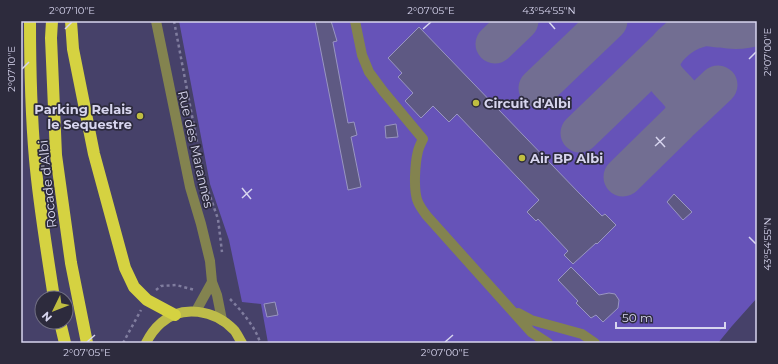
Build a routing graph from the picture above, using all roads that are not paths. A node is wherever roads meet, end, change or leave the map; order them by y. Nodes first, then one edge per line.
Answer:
1 (30, 21) edge
2 (52, 21) edge
3 (71, 21) edge
4 (156, 21) edge
5 (356, 21) edge
6 (212, 282) junction
7 (53, 290) edge
8 (509, 308) junction
9 (196, 311) junction
10 (175, 315) junction
11 (222, 320) junction
12 (62, 330) edge
13 (65, 343) edge
14 (87, 343) edge
15 (146, 343) edge
16 (242, 343) edge
17 (548, 343) edge
18 (596, 343) edge

1 - 7 highway, Rocade d'Albi
2 - 14 highway, Rocade d'Albi
3 - 10 highway
4 - 6 street, Rue des Marannes
5 - 8 street
6 - 9 street
6 - 11 street, Rue des Marannes
8 - 17 street
8 - 18 street
9 - 10 main road
9 - 11 main road
10 - 15 main road
11 - 16 main road
12 - 13 highway

